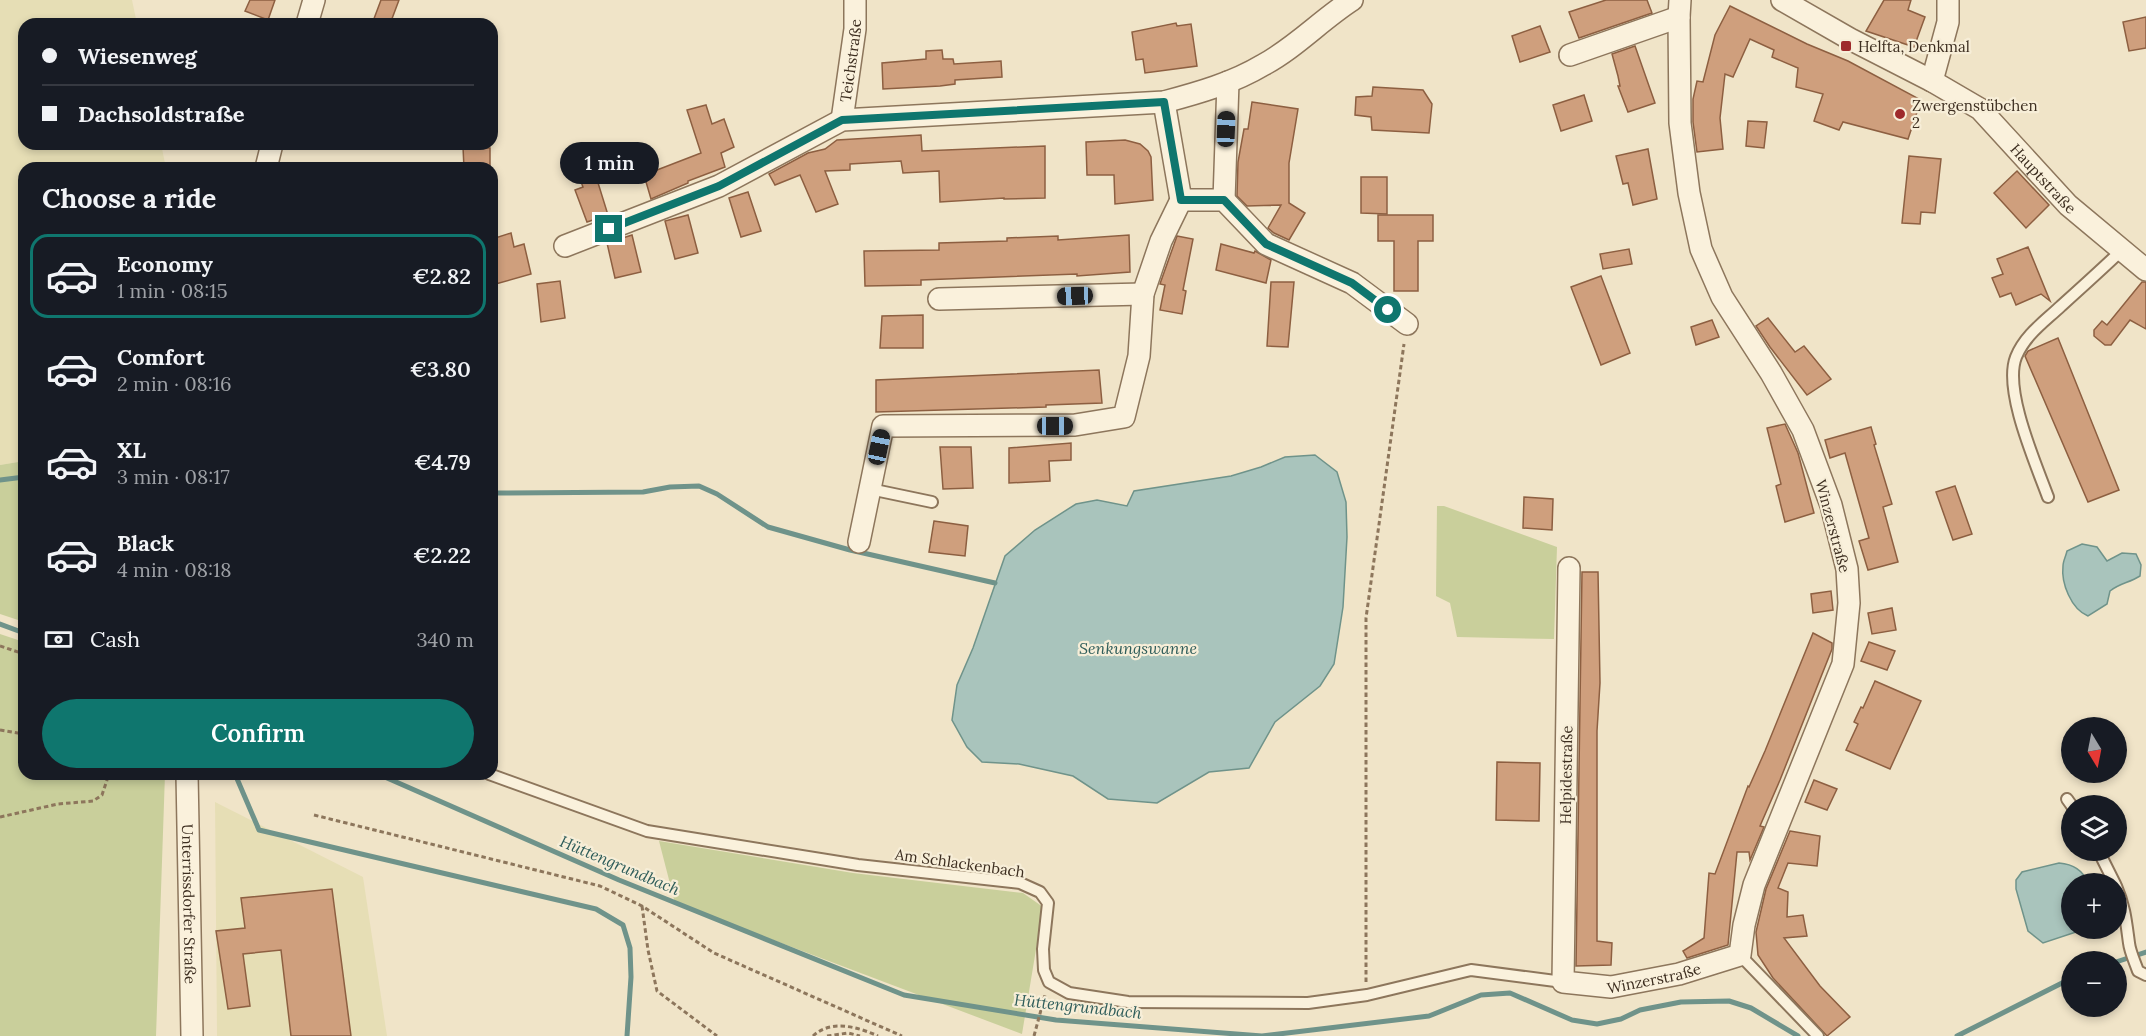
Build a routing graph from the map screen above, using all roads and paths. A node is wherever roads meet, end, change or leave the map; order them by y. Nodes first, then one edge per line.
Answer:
1 (314, 0) edge
2 (855, 0) edge
3 (1352, 0) edge
4 (1782, 0) edge
5 (1948, 0) edge
6 (1679, 8) edge
7 (309, 18) edge
8 (1570, 54) dead end
9 (1932, 81) junction
10 (1228, 82) junction
11 (1164, 102) junction
12 (842, 120) junction
13 (1181, 200) junction
14 (1224, 200) junction
15 (565, 246) dead end
16 (2122, 250) junction
17 (2146, 270) edge
18 (1143, 294) junction
19 (939, 299) dead end
20 (1407, 324) joint
21 (870, 489) junction
22 (2048, 497) dead end
23 (932, 502) dead end
24 (859, 542) dead end
25 (1569, 568) dead end
26 (0, 646) edge
27 (18, 652) edge
28 (0, 730) edge
29 (18, 733) edge
30 (498, 777) edge
31 (107, 780) edge
32 (187, 780) edge
33 (314, 815) dead end
34 (0, 817) edge
35 (642, 906) junction
36 (2127, 918) edge
37 (1740, 955) junction
38 (2142, 973) edge
39 (1049, 982) junction
40 (1563, 982) junction
41 (1367, 995) junction
42 (192, 1036) edge
43 (717, 1036) edge
44 (813, 1036) edge
45 (827, 1036) edge
46 (860, 1036) edge
47 (878, 1036) edge
48 (902, 1036) edge
49 (1035, 1036) edge
50 (1818, 1036) edge

1 - 7 street
2 - 12 street, Teichstraße
3 - 10 street
4 - 9 street, Hauptstraße
5 - 9 street
6 - 8 street
6 - 37 street, Winzerstraße
9 - 16 street, Hauptstraße
10 - 11 street
10 - 14 street
11 - 12 street
11 - 13 street
12 - 15 street
13 - 14 street
13 - 18 street
14 - 20 street
16 - 17 street, Hauptstraße
16 - 22 lane
18 - 19 street
18 - 21 street
20 - 41 path
21 - 23 lane
21 - 24 street
25 - 40 street, Helpidestraße
26 - 27 path
28 - 29 path
30 - 39 lane, Am Schlackenbach
31 - 34 path
32 - 42 street, Unterrissdorfer Straße
33 - 35 path
35 - 43 path
35 - 48 path
36 - 38 lane
37 - 40 street, Winzerstraße
37 - 50 lane
39 - 41 lane
39 - 49 path
40 - 41 lane
44 - 47 path
45 - 46 path

